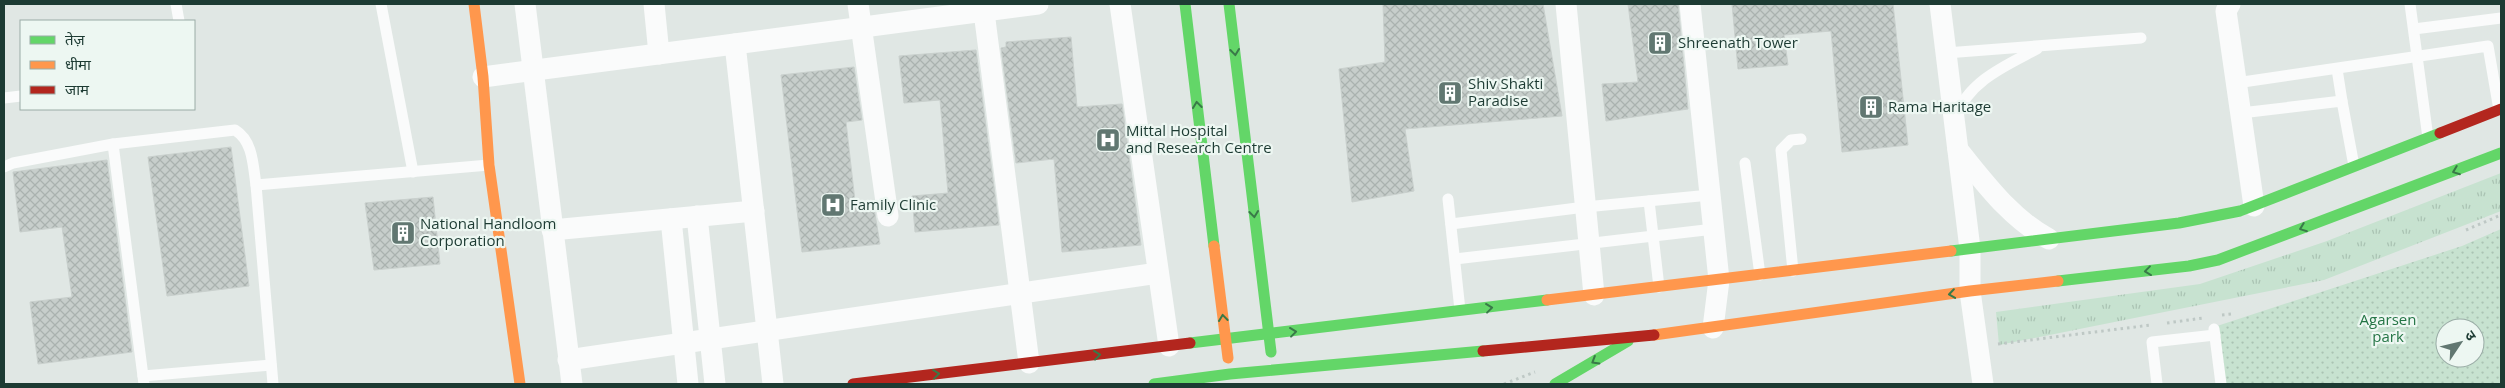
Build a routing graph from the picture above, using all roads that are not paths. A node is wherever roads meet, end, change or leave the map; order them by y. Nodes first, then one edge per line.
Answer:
1 (176, 4) edge
2 (381, 4) edge
3 (474, 4) edge
4 (525, 4) edge
5 (654, 4) edge
6 (858, 4) edge
7 (1038, 4) edge
8 (1120, 4) edge
9 (1185, 4) edge
10 (1229, 4) edge
11 (1566, 4) edge
12 (1690, 4) edge
13 (1940, 4) edge
14 (2230, 4) edge
15 (2410, 4) edge
16 (983, 7) edge
17 (2501, 18) edge
18 (180, 20) edge
19 (861, 27) junction
20 (2414, 29) junction
21 (2141, 38) dead end
22 (735, 44) junction
23 (2041, 47) junction
24 (659, 54) junction
25 (1946, 54) junction
26 (2418, 58) junction
27 (2337, 69) junction
28 (533, 71) junction
29 (483, 77) junction
30 (2236, 83) junction
31 (20, 96) edge
32 (4, 98) edge
33 (2342, 101) junction
34 (2500, 110) edge
35 (2241, 113) junction
36 (1954, 122) junction
37 (2428, 138) junction
38 (1801, 140) dead end
39 (113, 144) junction
40 (1958, 150) junction
41 (2501, 153) edge
42 (1745, 163) dead end
43 (489, 165) junction
44 (4, 167) edge
45 (2354, 167) junction
46 (413, 172) junction
47 (256, 185) junction
48 (1710, 195) junction
49 (1448, 199) dead end
50 (1648, 201) junction
51 (2254, 206) junction
52 (1585, 207) junction
53 (754, 211) junction
54 (697, 216) junction
55 (888, 216) dead end
56 (671, 219) junction
57 (1451, 224) junction
58 (1714, 229) junction
59 (552, 230) junction
60 (1653, 235) junction
61 (2050, 239) junction
62 (1589, 242) junction
63 (1970, 249) junction
64 (1455, 259) junction
65 (1793, 271) junction
66 (1158, 273) junction
67 (1760, 275) junction
68 (1719, 280) junction
69 (1659, 287) junction
70 (1970, 291) junction
71 (1020, 293) junction
72 (1594, 295) junction
73 (1461, 312) junction
74 (1713, 328) junction
75 (768, 330) junction
76 (1269, 335) junction
77 (1634, 338) junction
78 (711, 339) junction
79 (1226, 339) junction
80 (684, 343) junction
81 (1169, 346) junction
82 (568, 360) junction
83 (1029, 363) junction
84 (271, 365) junction
85 (1273, 371) junction
86 (1231, 379) edge
87 (143, 380) edge
88 (273, 384) edge
89 (520, 384) edge
90 (572, 384) edge
91 (688, 384) edge
92 (716, 384) edge
93 (773, 384) edge
94 (853, 384) edge
95 (1154, 384) edge
96 (1274, 384) edge
97 (1556, 384) edge
98 (1983, 384) edge
99 (2156, 384) edge
100 (2221, 384) edge

1 - 18 lane
2 - 46 lane
3 - 29 street
4 - 28 street
5 - 24 street
6 - 19 street
7 - 16 street
8 - 66 street
79 -> 9 street
10 -> 76 street
11 - 52 street
12 - 48 street
13 - 25 street
14 - 30 street
15 - 20 lane
16 - 19 street
16 - 71 street
17 - 20 lane
19 - 22 street
19 - 55 street
20 - 26 lane
21 - 23 lane
22 - 24 street
22 - 53 street
23 - 25 lane
23 - 36 lane
24 - 28 street
25 - 36 street
26 - 27 lane
26 - 34 lane
26 - 37 lane
27 - 30 lane
27 - 33 lane
28 - 29 street
28 - 59 street
29 - 43 street
30 - 35 street
31 - 32 lane
33 - 35 lane
33 - 45 lane
34 - 37 street
35 - 51 street
36 - 40 street
37 - 45 street
38 - 65 lane
39 - 44 lane
39 - 47 lane
39 - 87 lane
40 - 61 street
40 - 63 street
41 -> 70 street
42 - 67 lane
43 - 46 lane
43 - 89 street
45 - 51 street
46 - 47 lane
47 - 84 lane
48 - 50 lane
48 - 58 street
49 - 57 lane
50 - 52 lane
50 - 60 lane
51 - 61 street
52 - 57 lane
52 - 62 street
53 - 54 street
53 - 75 street
54 - 56 street
54 - 78 street
56 - 59 street
56 - 80 street
57 - 64 lane
58 - 60 lane
58 - 68 street
59 - 82 street
60 - 62 lane
60 - 69 lane
61 - 63 street
62 - 64 lane
62 - 72 street
63 - 65 street
63 - 70 street
64 - 73 lane
65 - 67 street
66 - 71 street
66 - 81 street
67 - 68 street
68 - 69 street
68 - 74 street
69 - 72 street
70 -> 74 street
70 - 98 street
71 - 75 street
71 - 83 street
73 -> 72 street
76 -> 73 street
74 - 77 street
75 - 78 street
75 - 93 street
76 - 79 street
76 - 85 street
77 - 85 street
77 -> 97 street
78 - 80 street
78 - 92 street
79 - 81 street
79 - 86 street
80 - 82 street
80 - 91 street
83 -> 81 street
82 - 90 street
94 -> 83 street
84 - 87 lane
84 - 88 lane
85 - 86 street
85 - 96 street
86 - 95 street
99 - 100 lane

